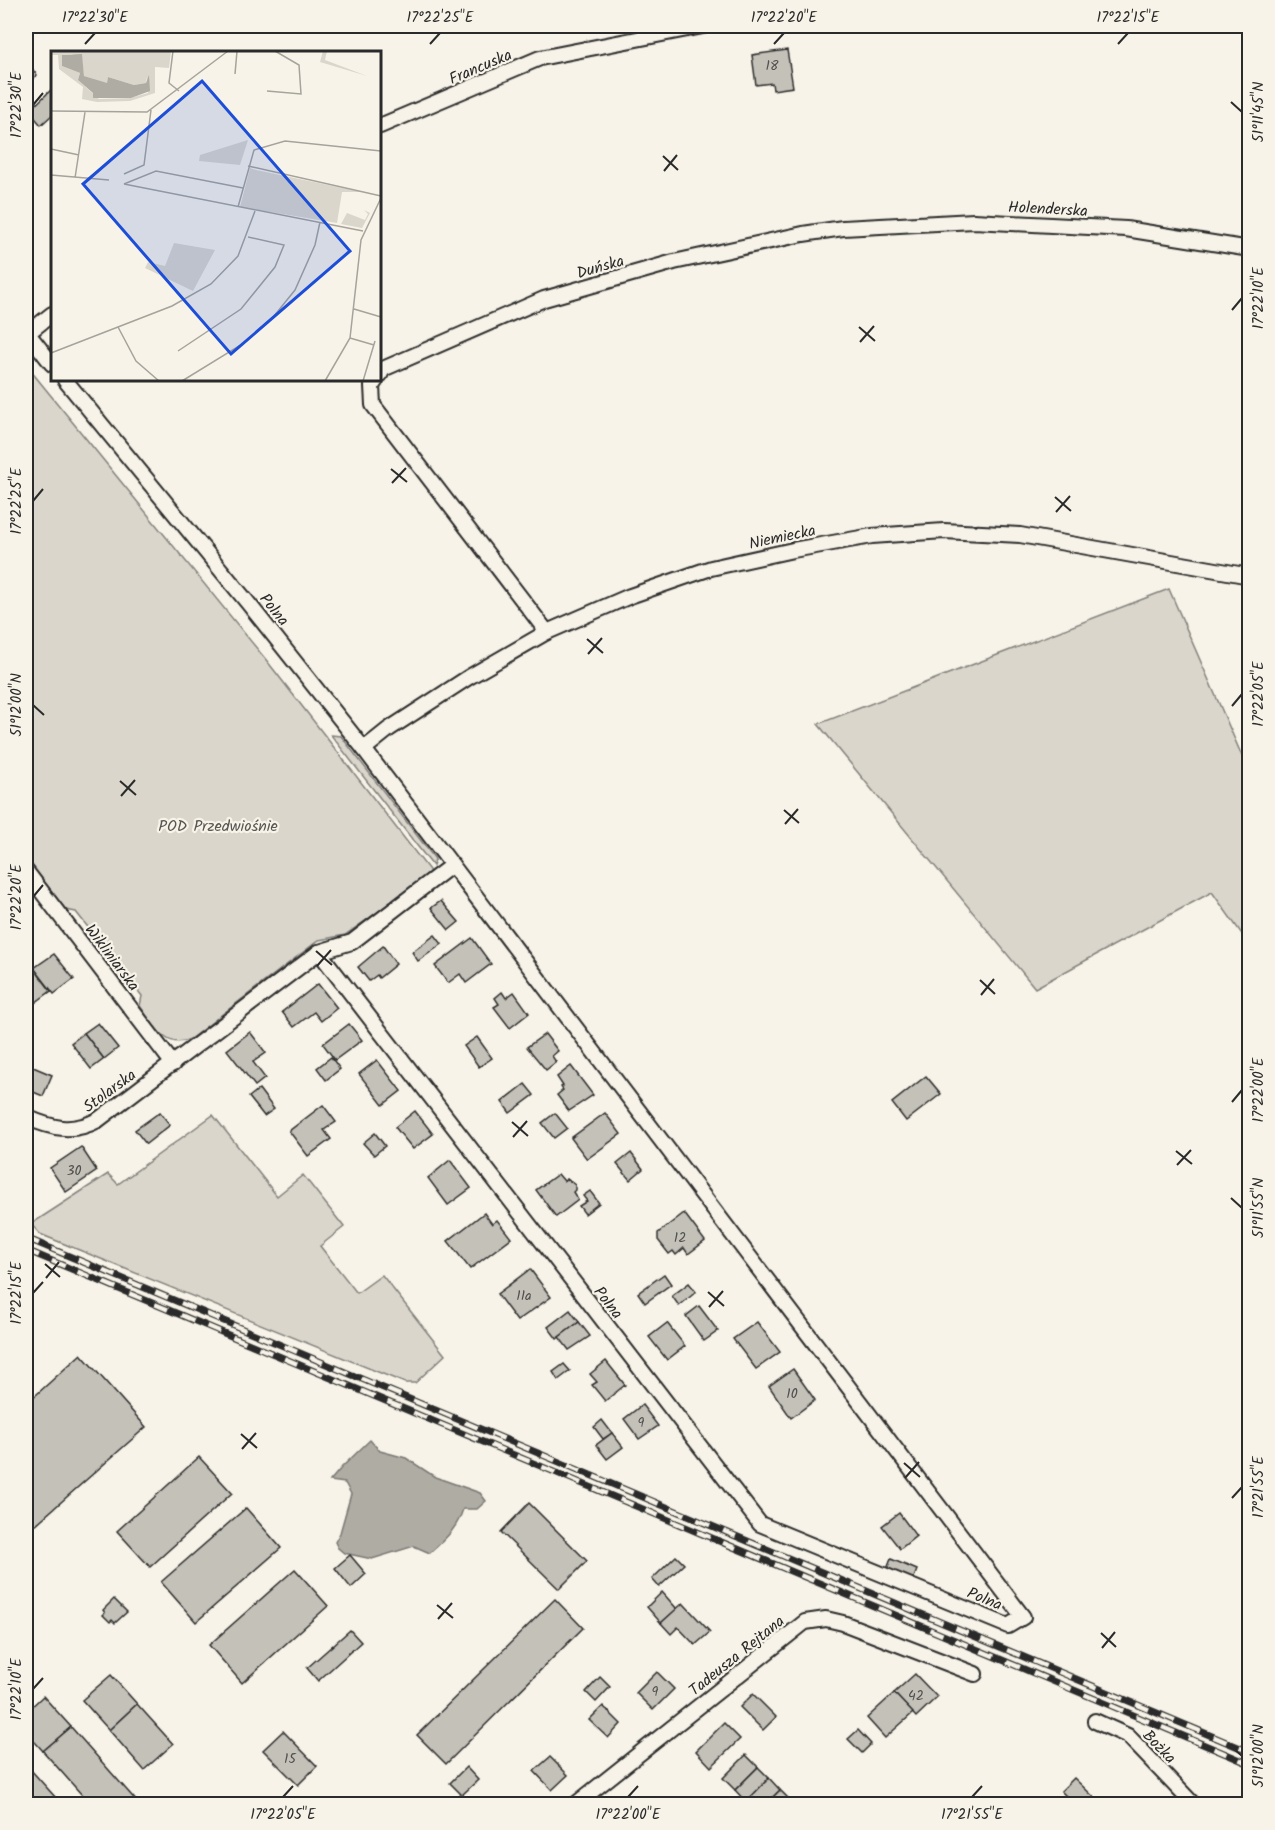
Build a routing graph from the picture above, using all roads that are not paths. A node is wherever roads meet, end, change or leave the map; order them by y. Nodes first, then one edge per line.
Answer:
1 (703, 26) edge
2 (381, 126) edge
3 (843, 228) joint
4 (1250, 249) edge
5 (51, 315) edge
6 (27, 332) edge
7 (51, 363) edge
8 (381, 373) edge
9 (66, 381) edge
10 (375, 381) edge
11 (1250, 576) edge
12 (547, 632) junction
13 (364, 749) junction
14 (452, 865) junction
15 (26, 871) edge
16 (319, 952) junction
17 (173, 1064) junction
18 (26, 1117) edge
19 (975, 1674) dead end
20 (1095, 1721) dead end
21 (576, 1804) edge
22 (1193, 1804) edge

1 - 2 street, Francuska
3 - 4 street, Holenderska
3 - 8 street, Duńska
5 - 6 street
6 - 7 street
9 - 13 street, Polna
10 - 12 street
11 - 12 street, Niemiecka
12 - 13 street, Niemiecka
13 - 14 street, Polna
14 - 16 street
14 - 16 street, Polna
15 - 17 street, Wikliniarska
16 - 17 street
17 - 18 street, Stolarska
19 - 21 street, Tadeusza Rejtana
20 - 22 street, Bożka

